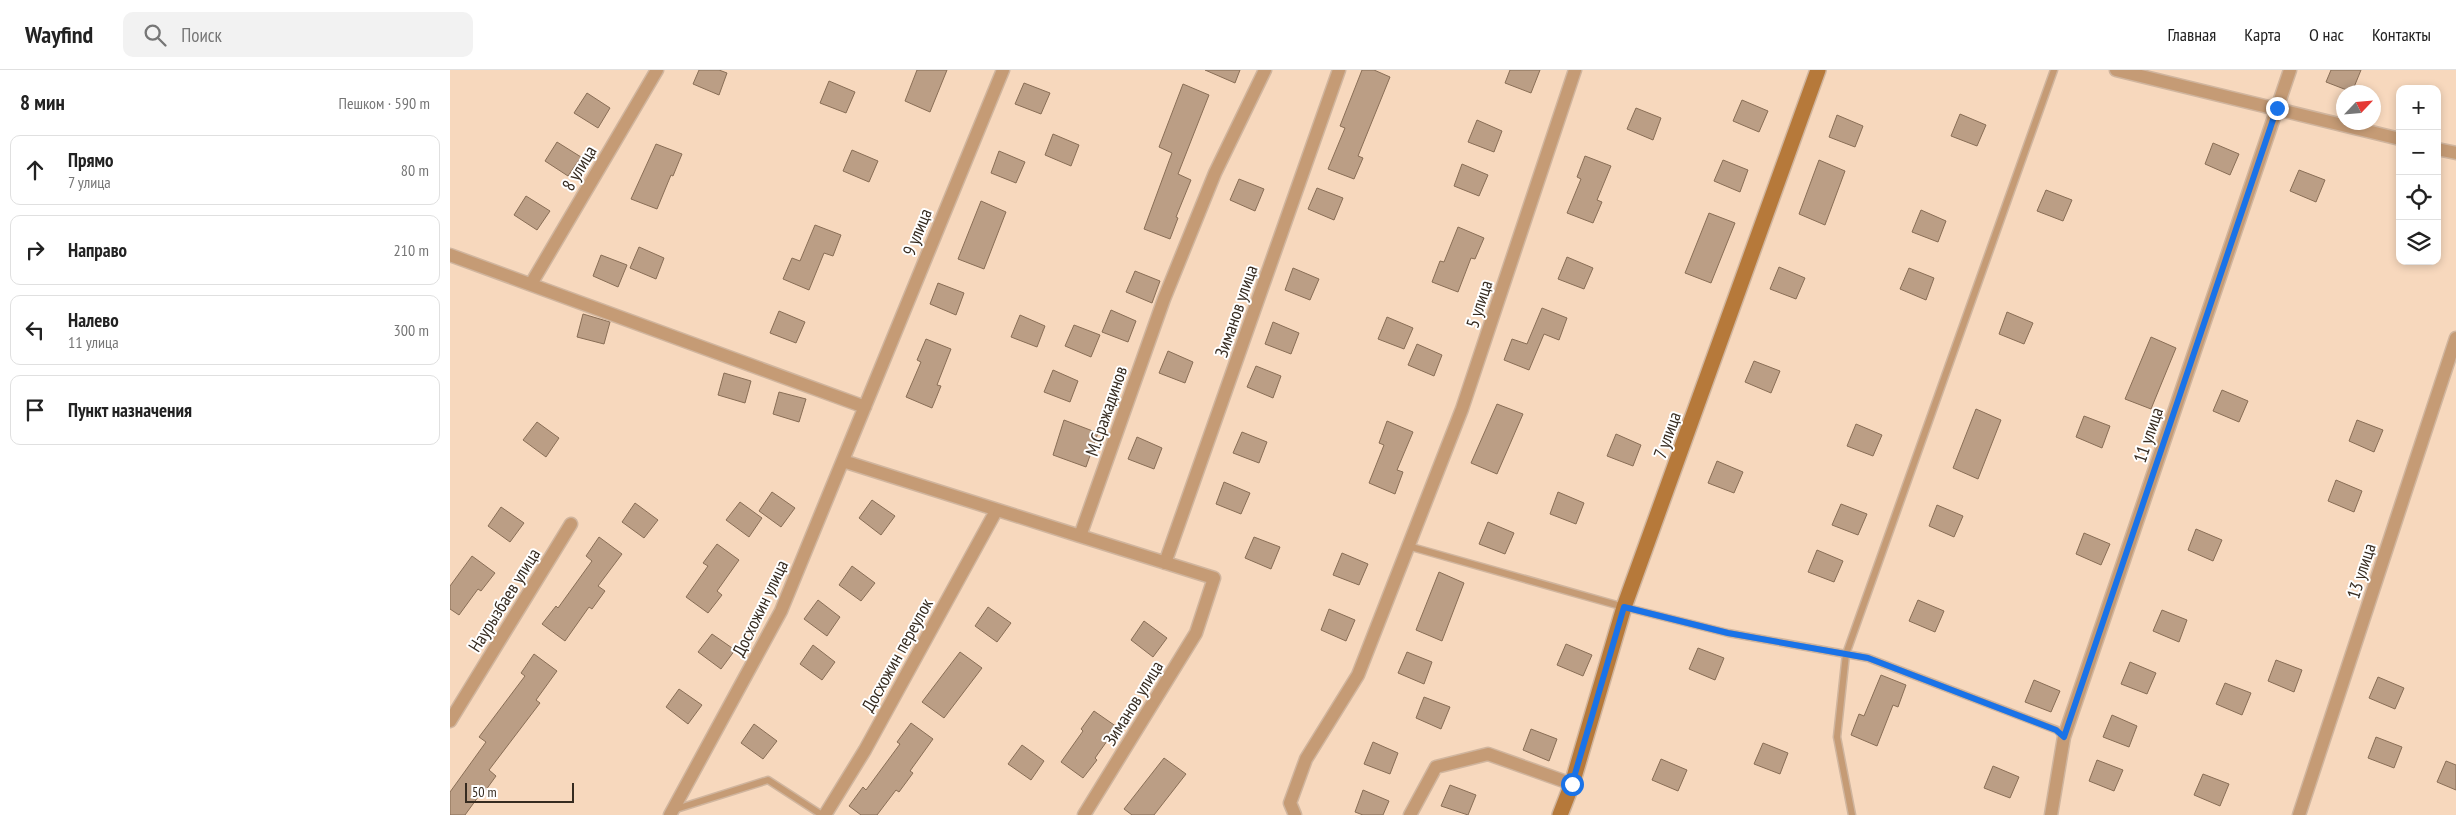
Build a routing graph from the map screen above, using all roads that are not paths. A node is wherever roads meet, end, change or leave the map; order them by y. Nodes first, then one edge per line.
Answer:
1 (657, 70) edge
2 (1002, 70) edge
3 (1265, 70) edge
4 (1339, 70) edge
5 (1575, 70) edge
6 (1818, 70) edge
7 (2054, 70) edge
8 (2116, 70) edge
9 (2290, 70) edge
10 (2277, 108) junction
11 (2396, 138) edge
12 (2441, 150) edge
13 (2456, 153) edge
14 (450, 255) edge
15 (531, 284) junction
16 (2456, 338) edge
17 (865, 407) junction
18 (843, 461) junction
19 (996, 511) junction
20 (572, 524) dead end
21 (1080, 536) junction
22 (1408, 546) junction
23 (1165, 563) junction
24 (1624, 607) junction
25 (1846, 654) junction
26 (450, 721) edge
27 (2064, 737) junction
28 (1572, 784) junction
29 (671, 813) edge
30 (823, 815) edge
31 (1084, 815) edge
32 (1295, 815) edge
33 (1410, 815) edge
34 (1560, 815) edge
35 (1852, 815) edge
36 (2051, 815) edge
37 (2299, 815) edge

1 - 15 street, 8 улица
2 - 17 street, 9 улица
3 - 21 street, М.Сражадинов
4 - 23 street, Зиманов улица
5 - 22 street, 5 улица
6 - 24 street, 7 улица
7 - 25 lane
8 - 10 street
9 - 10 street, 11 улица
10 - 11 street
10 - 27 street, 11 улица
12 - 13 street
14 - 15 street
15 - 17 street
16 - 37 street, 13 улица
17 - 18 street, Досхожин улица
18 - 19 street
18 - 29 street, Досхожин улица
19 - 21 street
19 - 30 street, Досхожин переулок
20 - 26 street, Наурызбаев улица
21 - 23 street
22 - 24 lane
22 - 32 street, 5 улица
23 - 31 street, Зиманов улица
24 - 25 lane
24 - 28 street, 7 улица
25 - 27 lane
25 - 35 lane
27 - 36 street, 11 улица
28 - 33 street
28 - 34 street, 7 улица
29 - 30 lane

